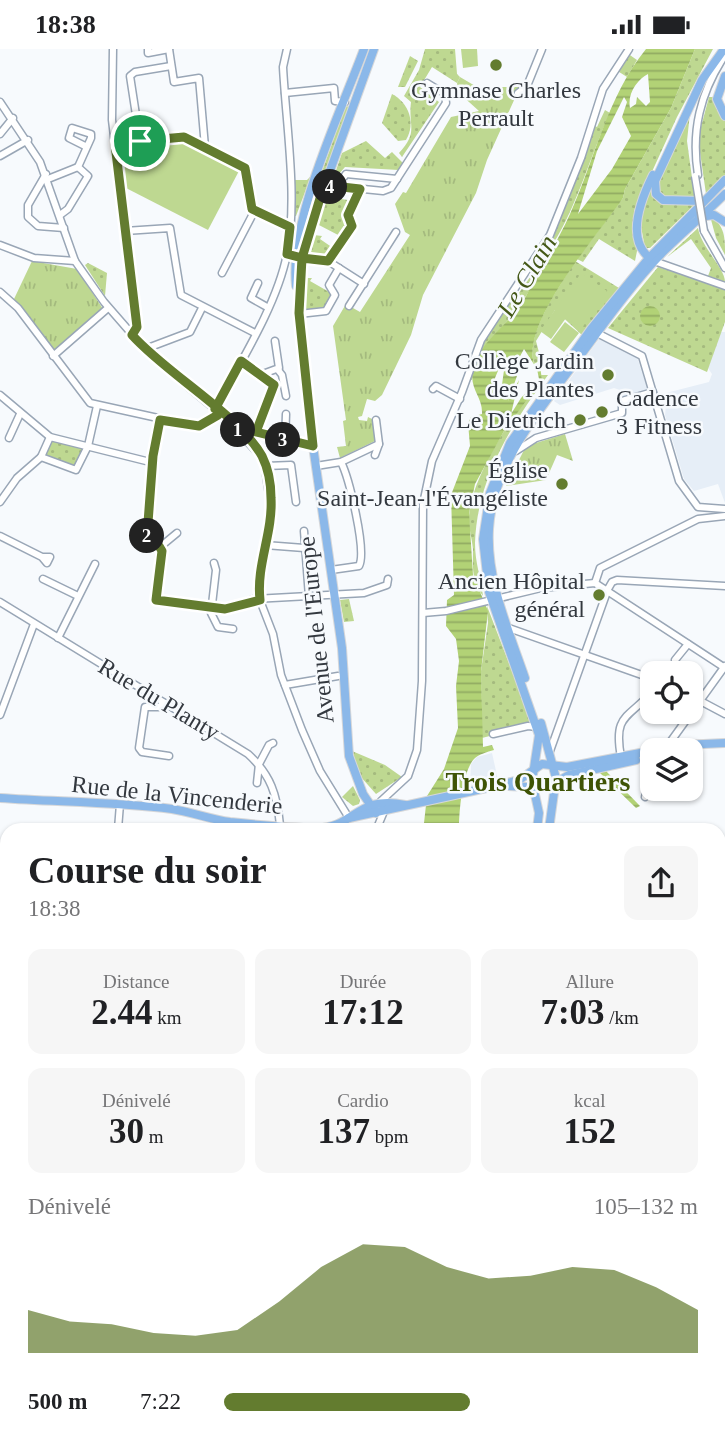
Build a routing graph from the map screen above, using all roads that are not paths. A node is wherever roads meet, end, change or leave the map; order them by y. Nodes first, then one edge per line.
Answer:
1 (114, 49) edge
2 (148, 49) edge
3 (169, 49) edge
4 (286, 49) edge
5 (364, 49) edge
6 (374, 49) edge
7 (542, 49) edge
8 (629, 49) edge
9 (724, 49) edge
10 (722, 57) edge
11 (171, 66) junction
12 (725, 76) edge
13 (427, 83) dead end
14 (285, 93) junction
15 (517, 93) dead end
16 (0, 102) edge
17 (345, 102) junction
18 (725, 116) edge
19 (13, 118) junction
20 (0, 134) edge
21 (28, 141) junction
22 (140, 141) junction
23 (115, 144) junction
24 (86, 147) dead end
25 (205, 147) junction
26 (666, 151) junction
27 (0, 156) edge
28 (78, 167) junction
29 (47, 176) junction
30 (397, 179) junction
31 (725, 180) edge
32 (324, 185) junction
33 (336, 188) junction
34 (360, 189) junction
35 (722, 197) edge
36 (703, 201) junction
37 (256, 210) junction
38 (60, 215) junction
39 (700, 216) junction
40 (684, 219) junction
41 (725, 222) edge
42 (290, 227) junction
43 (64, 228) junction
44 (706, 231) junction
45 (125, 232) junction
46 (396, 232) dead end
47 (0, 245) edge
48 (294, 256) junction
49 (652, 260) junction
50 (75, 261) junction
51 (328, 261) junction
52 (725, 262) edge
53 (339, 268) junction
54 (725, 268) edge
55 (222, 274) dead end
56 (258, 283) dead end
57 (363, 284) junction
58 (725, 286) edge
59 (0, 292) edge
60 (349, 306) dead end
61 (267, 307) junction
62 (108, 308) junction
63 (202, 308) junction
64 (299, 310) junction
65 (594, 331) junction
66 (255, 333) junction
67 (132, 335) junction
68 (275, 341) dead end
69 (145, 349) junction
70 (53, 356) junction
71 (241, 361) junction
72 (278, 370) junction
73 (260, 375) junction
74 (434, 386) dead end
75 (653, 392) junction
76 (286, 396) dead end
77 (1, 398) edge
78 (460, 399) junction
79 (97, 406) junction
80 (218, 411) junction
81 (20, 414) junction
82 (286, 414) dead end
83 (160, 420) junction
84 (376, 420) dead end
85 (237, 429) junction
86 (253, 431) junction
87 (525, 431) junction
88 (50, 437) junction
89 (9, 438) dead end
90 (536, 438) junction
91 (248, 439) junction
92 (285, 441) junction
93 (379, 444) junction
94 (88, 446) junction
95 (313, 446) junction
96 (375, 455) dead end
97 (41, 457) junction
98 (509, 459) junction
99 (341, 462) junction
100 (154, 463) junction
101 (266, 466) junction
102 (316, 466) junction
103 (0, 502) edge
104 (296, 502) dead end
105 (725, 509) edge
106 (725, 516) edge
107 (304, 531) dead end
108 (177, 533) dead end
109 (0, 536) edge
110 (265, 545) junction
111 (160, 547) junction
112 (304, 548) junction
113 (42, 557) dead end
114 (214, 563) dead end
115 (94, 564) dead end
116 (331, 570) junction
117 (43, 579) dead end
118 (388, 579) dead end
119 (595, 583) junction
120 (725, 586) edge
121 (608, 589) junction
122 (79, 596) junction
123 (335, 596) junction
124 (309, 597) junction
125 (260, 600) junction
126 (491, 600) junction
127 (0, 602) edge
128 (211, 608) junction
129 (423, 613) junction
130 (34, 624) junction
131 (503, 628) junction
132 (233, 629) dead end
133 (58, 638) junction
134 (688, 644) junction
135 (585, 654) junction
136 (676, 660) dead end
137 (321, 666) dead end
138 (725, 667) edge
139 (640, 674) edge
140 (338, 676) dead end
141 (323, 678) junction
142 (285, 685) junction
143 (703, 700) edge
144 (703, 702) edge
145 (164, 703) junction
146 (640, 704) edge
147 (725, 714) edge
148 (0, 715) edge
149 (684, 724) edge
150 (537, 727) junction
151 (493, 734) dead end
152 (673, 738) edge
153 (273, 743) dead end
154 (725, 746) edge
155 (703, 747) edge
156 (550, 751) junction
157 (640, 754) edge
158 (169, 756) dead end
159 (621, 757) junction
160 (640, 758) edge
161 (259, 764) junction
162 (554, 765) junction
163 (534, 768) junction
164 (569, 775) junction
165 (257, 783) dead end
166 (555, 784) junction
167 (491, 787) junction
168 (533, 788) junction
169 (0, 798) edge
170 (370, 800) junction
171 (381, 801) junction
172 (120, 804) junction
173 (405, 805) junction
174 (380, 812) junction
175 (549, 813) junction
176 (347, 815) junction
177 (118, 823) edge
178 (254, 823) edge
179 (280, 823) edge
180 (333, 823) edge
181 (378, 823) edge
182 (537, 823) edge
183 (549, 823) edge

1 - 23 street
2 - 3 street
3 - 11 street
4 - 14 street
5 - 17 main road, Avenue de l'Europe
6 - 32 main road, Avenue de l'Europe
7 - 15 street
8 - 78 street
9 - 10 main road
10 - 26 main road
10 - 44 street, bridge
11 - 22 street
11 - 25 street
12 - 18 main road
13 - 30 street
14 - 17 street
14 - 42 street
16 - 19 street
17 - 48 main road, Avenue de l'Europe
19 - 20 street
19 - 21 street
21 - 27 street
21 - 29 street
22 - 23 street
22 - 25 street
23 - 45 street
24 - 28 street
25 - 37 street
26 - 36 main road
26 - 49 main road
28 - 29 street
28 - 38 street
29 - 38 street
29 - 43 street
30 - 33 street
30 - 34 street
31 - 36 main road
32 - 33 street
32 - 48 main road, Avenue de l'Europe
33 - 34 street
34 - 51 street
35 - 36 main road
35 - 39 main road
36 - 40 main road
37 - 42 street
37 - 55 street
38 - 43 street
39 - 40 main road
39 - 41 main road
39 - 49 main road
40 - 49 main road
42 - 48 street
43 - 50 street
44 - 52 street
44 - 54 street
45 - 63 street
45 - 67 street
46 - 57 street
47 - 50 street
48 - 51 street
48 - 61 street
48 - 64 main road, Avenue de l'Europe
49 - 58 street
49 - 65 main road
50 - 62 street
51 - 53 street
53 - 57 street
53 - 64 street
56 - 61 street
57 - 60 street
59 - 70 street
61 - 66 street
62 - 67 street
62 - 70 street
63 - 66 street
63 - 69 street
64 - 95 main road, Avenue de l'Europe
65 - 75 street
65 - 87 main road
65 - 126 main road
66 - 71 street
67 - 69 street
68 - 72 street
69 - 80 street
70 - 79 street
71 - 73 street
71 - 80 street
72 - 73 street
72 - 76 street
73 - 86 street
74 - 78 street
75 - 90 street
75 - 105 street
77 - 81 street
78 - 129 street
79 - 83 street
79 - 94 street
80 - 83 street
80 - 85 street
81 - 88 street
81 - 89 street
82 - 92 street
83 - 100 street
84 - 93 street
85 - 86 street
85 - 91 street
86 - 91 street
86 - 92 street
87 - 90 street
87 - 98 main road
88 - 94 street
88 - 97 street
90 - 98 street
91 - 101 street
92 - 95 street
93 - 96 street
93 - 99 street
94 - 97 street
94 - 100 street
95 - 102 main road, Avenue de l'Europe
97 - 103 street
98 - 126 main road
99 - 102 street
99 - 116 street
100 - 111 street
101 - 104 street
101 - 110 street
102 - 116 main road, Avenue de l'Europe
106 - 119 street
107 - 112 street
108 - 111 street
109 - 113 street
110 - 112 street
110 - 125 street
111 - 128 street
112 - 124 street
114 - 128 street
115 - 122 street
116 - 123 main road, Avenue de l'Europe
117 - 122 street
118 - 123 street
119 - 121 street
119 - 126 street
120 - 121 street
121 - 134 street
121 - 135 street
122 - 133 street
123 - 124 street
123 - 170 main road, Avenue de l'Europe
124 - 125 street
125 - 128 street
125 - 142 street
126 - 129 street
126 - 131 main road
127 - 130 street, Rue du Planty
128 - 132 street
129 - 171 street
130 - 133 street, Rue du Planty
130 - 148 street
131 - 135 street
131 - 150 main road
131 - 156 main road
133 - 145 street, Rue du Planty
134 - 136 street
134 - 138 street
135 - 139 street
135 - 156 street
137 - 141 street
138 - 143 street
140 - 141 street
141 - 142 street
142 - 176 street
144 - 147 street
145 - 158 street
145 - 161 street, Rue du Planty
146 - 159 street
149 - 152 street
150 - 151 street
150 - 163 main road
153 - 161 street
154 - 155 main road
156 - 162 main road
157 - 159 main road
159 - 162 main road
160 - 164 main road
161 - 165 street
161 - 179 street, Rue du Planty
162 - 163 main road
162 - 166 main road
163 - 167 main road
163 - 168 main road
164 - 166 main road
164 - 175 main road
166 - 168 main road
166 - 175 main road
167 - 168 main road
167 - 173 main road, Rue de la Vincenderie
168 - 182 main road
169 - 172 main road, Rue de la Vincenderie
170 - 171 main road, Rue de la Vincenderie
170 - 174 main road, Avenue de l'Europe
170 - 176 main road, Rue de la Vincenderie
171 - 173 main road
171 - 174 street
172 - 177 street
172 - 178 main road, Rue de la Vincenderie
173 - 174 main road, Rue de la Vincenderie
174 - 176 main road, Rue de la Vincenderie
174 - 181 street
175 - 183 main road
176 - 180 main road, Rue de la Vincenderie

